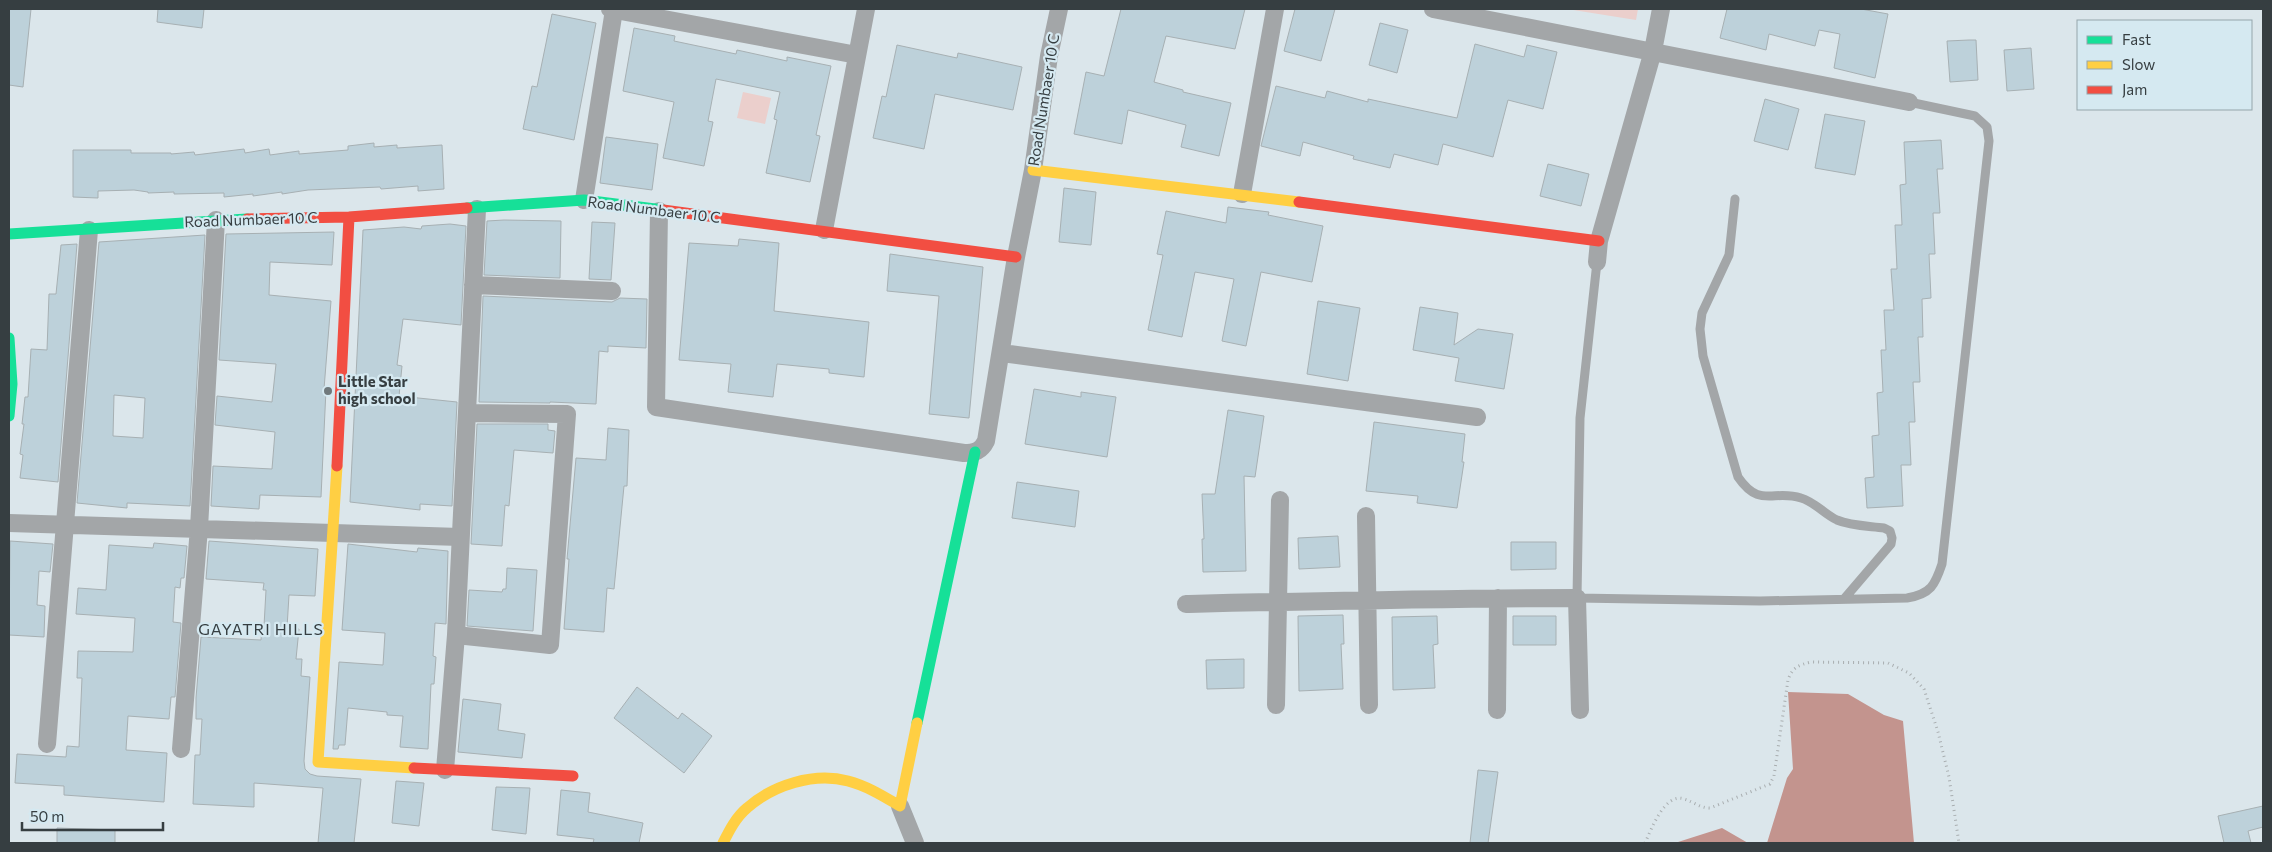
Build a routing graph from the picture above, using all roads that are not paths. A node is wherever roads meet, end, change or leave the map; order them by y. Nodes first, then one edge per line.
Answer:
1 (612, 9) edge
2 (866, 9) edge
3 (1059, 9) edge
4 (1275, 9) edge
5 (1433, 9) edge
6 (1661, 9) edge
7 (1653, 51) junction
8 (857, 55) junction
9 (1909, 102) joint
10 (1033, 170) junction
11 (1242, 194) junction
12 (1735, 199) dead end
13 (584, 200) junction
14 (477, 209) junction
15 (659, 211) junction
16 (349, 216) junction
17 (216, 220) junction
18 (89, 230) junction
19 (824, 230) junction
20 (9, 234) edge
21 (1599, 241) junction
22 (1016, 257) junction
23 (1597, 262) joint
24 (473, 285) junction
25 (612, 291) dead end
26 (9, 338) edge
27 (1002, 352) junction
28 (466, 413) junction
29 (9, 416) edge
30 (1477, 417) dead end
31 (976, 452) junction
32 (1280, 500) dead end
33 (1366, 516) dead end
34 (9, 523) edge
35 (64, 524) junction
36 (199, 528) junction
37 (334, 533) junction
38 (460, 536) junction
39 (1498, 598) junction
40 (1577, 598) junction
41 (1844, 599) junction
42 (1278, 601) junction
43 (1366, 602) junction
44 (1186, 604) dead end
45 (456, 634) junction
46 (1276, 705) dead end
47 (1369, 705) dead end
48 (1497, 710) dead end
49 (1580, 710) dead end
50 (47, 744) dead end
51 (181, 749) dead end
52 (445, 770) junction
53 (573, 776) dead end
54 (900, 806) junction
55 (724, 843) edge
56 (915, 843) edge

1 - 8 street
1 - 13 street
2 - 8 street
3 - 10 street, Road Numbaer 10 C
4 - 11 street
5 - 7 street
6 - 7 street
7 - 9 street
7 - 21 street
8 - 19 street
9 - 41 lane
10 - 11 street
10 - 22 street, Road Numbaer 10 C
11 - 21 street
12 - 41 lane
13 - 14 street, Road Numbaer 10 C
13 - 15 street, Road Numbaer 10 C
14 - 16 street, Road Numbaer 10 C
14 - 24 street
15 - 19 street, Road Numbaer 10 C
15 - 31 street
16 - 17 street, Road Numbaer 10 C
16 - 37 street
17 - 18 street, Road Numbaer 10 C
17 - 36 street
18 - 20 street, Road Numbaer 10 C
18 - 35 street
19 - 22 street, Road Numbaer 10 C
21 - 23 street
22 - 27 street
23 - 40 lane
24 - 25 street
24 - 28 street
26 - 29 street
27 - 30 street
27 - 31 street
28 - 38 street
28 - 45 street
31 - 54 street
32 - 42 street
33 - 43 street
34 - 35 street
35 - 36 street
35 - 50 street
36 - 37 street
36 - 51 street
37 - 38 street
37 - 52 street
38 - 45 street
39 - 40 street
39 - 43 street
39 - 48 street
40 - 41 lane
40 - 49 street
42 - 43 street
42 - 44 street
42 - 46 street
43 - 47 street
45 - 52 street
52 - 53 street
54 - 55 street
54 - 56 street

